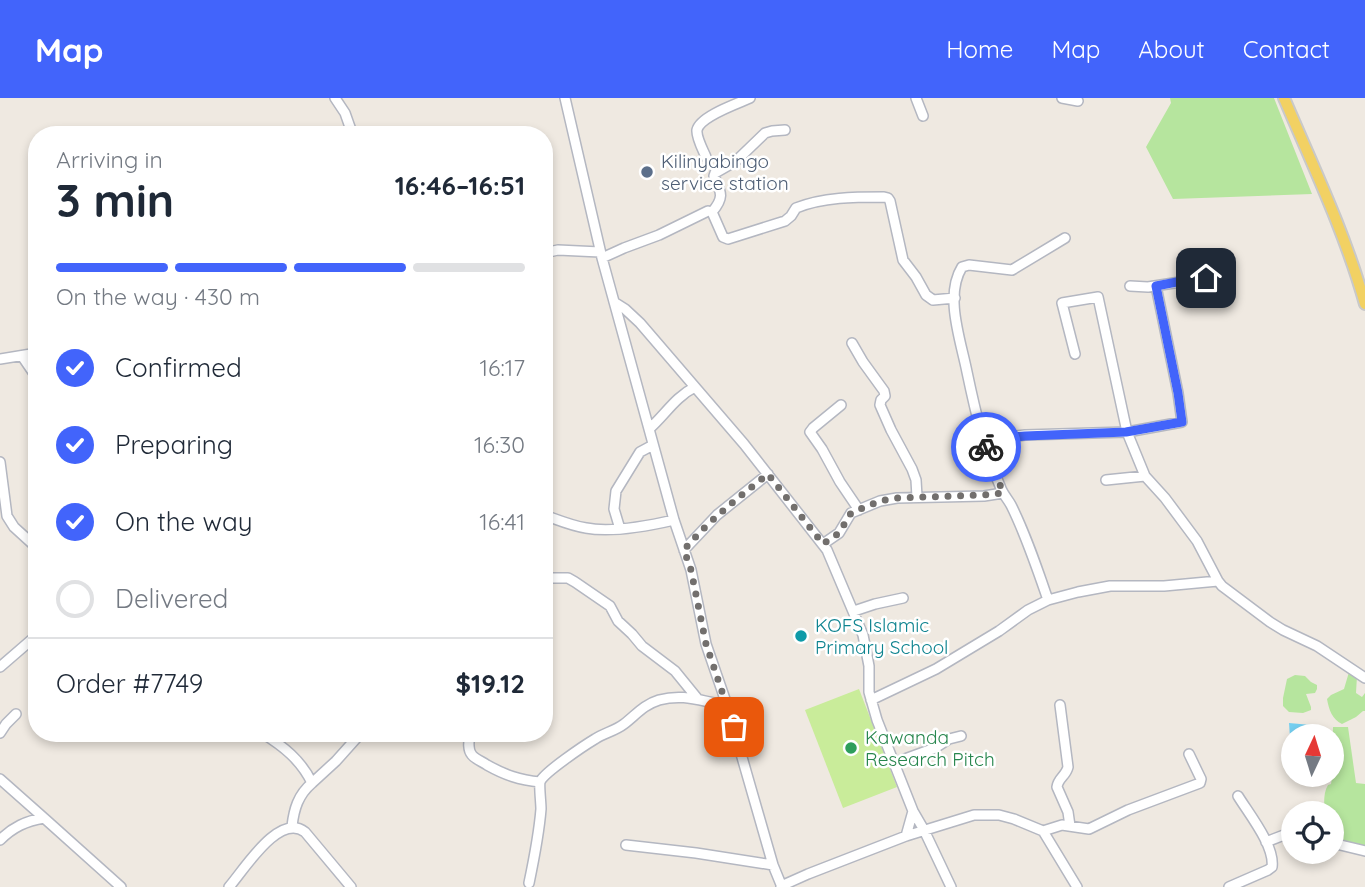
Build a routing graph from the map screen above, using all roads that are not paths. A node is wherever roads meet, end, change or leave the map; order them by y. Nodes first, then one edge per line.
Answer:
1 (335, 98) edge
2 (565, 98) edge
3 (750, 98) edge
4 (916, 98) edge
5 (1062, 98) edge
6 (1284, 98) edge
7 (733, 101) edge
8 (1078, 101) dead end
9 (923, 116) dead end
10 (350, 126) edge
11 (785, 130) dead end
12 (706, 157) dead end
13 (712, 212) junction
14 (1065, 238) dead end
15 (553, 251) edge
16 (601, 255) junction
17 (1206, 278) dead end
18 (1362, 282) edge
19 (1130, 286) dead end
20 (1156, 286) junction
21 (955, 298) junction
22 (614, 302) junction
23 (1365, 304) edge
24 (852, 343) dead end
25 (1075, 354) dead end
26 (28, 355) edge
27 (22, 356) junction
28 (0, 359) edge
29 (28, 365) edge
30 (695, 387) junction
31 (841, 405) dead end
32 (649, 429) junction
33 (1126, 432) junction
34 (984, 440) junction
35 (653, 445) junction
36 (0, 463) edge
37 (768, 474) junction
38 (1145, 476) junction
39 (1106, 480) dead end
40 (1003, 493) junction
41 (917, 497) junction
42 (3, 510) edge
43 (859, 510) junction
44 (553, 518) edge
45 (674, 520) junction
46 (620, 529) junction
47 (28, 540) edge
48 (823, 544) junction
49 (684, 550) junction
50 (553, 578) edge
51 (1218, 581) junction
52 (903, 598) dead end
53 (1048, 600) junction
54 (853, 611) junction
55 (28, 643) edge
56 (0, 667) edge
57 (1365, 678) edge
58 (697, 698) junction
59 (871, 700) junction
60 (727, 705) junction
61 (1060, 705) dead end
62 (16, 714) dead end
63 (0, 733) edge
64 (961, 736) dead end
65 (274, 742) edge
66 (353, 742) edge
67 (469, 742) edge
68 (1189, 754) dead end
69 (894, 763) junction
70 (0, 779) edge
71 (540, 782) junction
72 (312, 783) junction
73 (1238, 796) dead end
74 (913, 811) junction
75 (44, 818) junction
76 (1070, 826) junction
77 (292, 827) junction
78 (924, 830) junction
79 (1043, 831) junction
80 (906, 836) junction
81 (1281, 836) edge
82 (0, 840) edge
83 (1266, 842) junction
84 (626, 845) dead end
85 (1344, 846) edge
86 (1365, 850) edge
87 (774, 865) junction
88 (529, 883) dead end
89 (233, 885) edge
90 (121, 887) edge
91 (351, 887) edge
92 (781, 887) edge
93 (951, 887) edge
94 (1077, 887) edge
95 (1228, 887) edge

1 - 10 street
2 - 16 street
3 - 7 street
4 - 9 street
5 - 8 street
6 - 18 main road
7 - 12 street
11 - 13 street
13 - 16 street
13 - 21 street
14 - 21 street
15 - 16 street
16 - 22 street
17 - 20 street
18 - 23 main road
19 - 20 street
20 - 33 street
21 - 34 street
22 - 30 street
22 - 32 street
24 - 41 street
25 - 33 street
26 - 27 street
27 - 28 street
27 - 29 street
30 - 32 street
30 - 37 street
31 - 43 street
32 - 35 street
33 - 34 street
33 - 38 street
34 - 40 street
35 - 45 street
35 - 46 street
36 - 42 street
37 - 48 street
37 - 49 street
38 - 39 street
38 - 51 street
40 - 41 street
40 - 53 street
41 - 43 street
42 - 47 street
43 - 48 street
44 - 46 street
45 - 46 street
45 - 49 street
48 - 54 street
49 - 60 street
50 - 58 street
51 - 53 street
51 - 57 street
52 - 54 street
53 - 59 street
54 - 59 street
55 - 56 street
58 - 60 street
58 - 71 street
59 - 69 street
60 - 87 street
61 - 76 street
62 - 63 street
64 - 69 street
65 - 72 street
66 - 72 street
67 - 71 street
68 - 76 street
69 - 74 street
70 - 75 street
71 - 88 street
72 - 77 street
73 - 83 street
74 - 78 street
74 - 80 street
75 - 82 street
75 - 90 street
76 - 79 street
77 - 89 street
77 - 91 street
78 - 79 street
78 - 80 street
78 - 93 street
79 - 94 street
80 - 92 street
81 - 83 street
83 - 95 street
84 - 87 street
85 - 86 street
87 - 92 street

